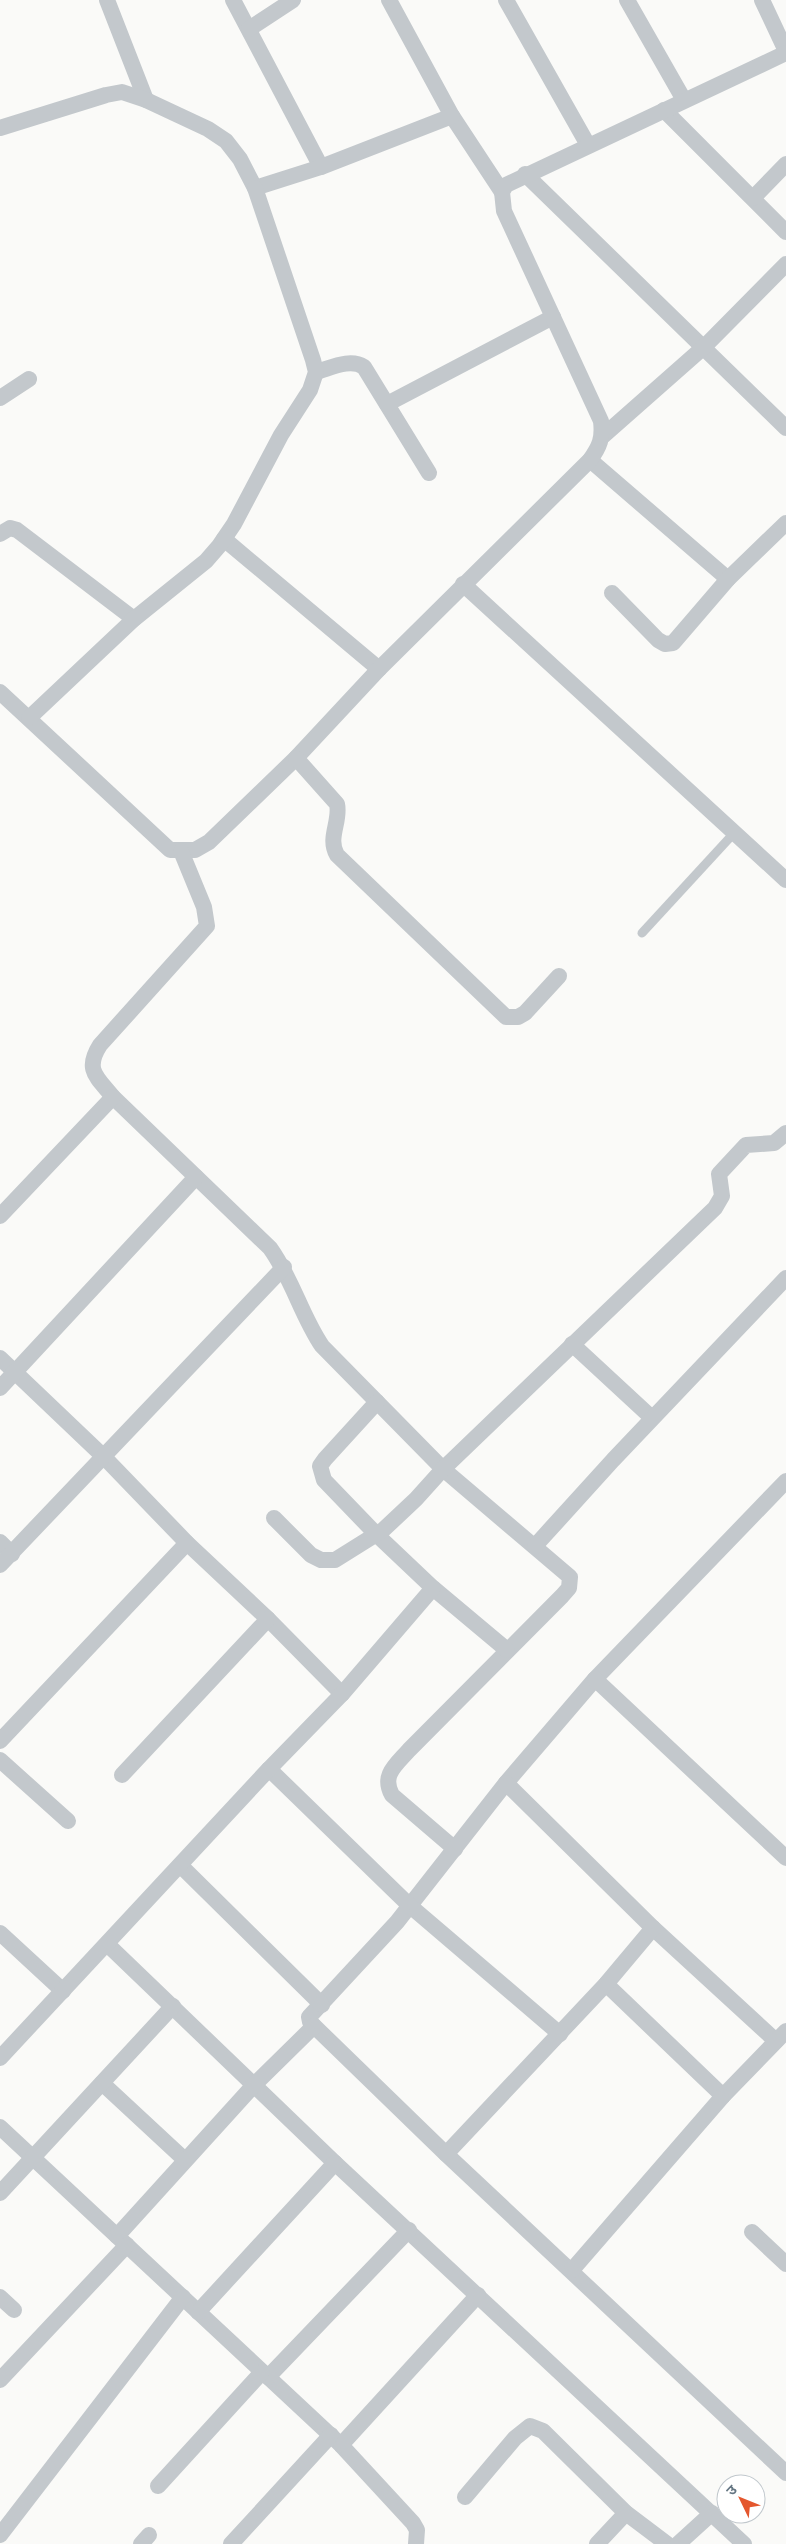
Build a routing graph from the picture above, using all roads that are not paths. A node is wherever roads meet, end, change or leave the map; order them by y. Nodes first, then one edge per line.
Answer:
1 (107, 0) edge
2 (233, 0) edge
3 (293, 0) edge
4 (389, 0) edge
5 (506, 0) edge
6 (627, 0) edge
7 (762, 0) edge
8 (249, 28) junction
9 (786, 52) edge
10 (146, 100) junction
11 (684, 100) junction
12 (664, 110) junction
13 (452, 116) junction
14 (0, 128) edge
15 (588, 145) junction
16 (786, 164) edge
17 (321, 167) junction
18 (525, 174) junction
19 (255, 188) junction
20 (502, 192) junction
21 (753, 198) junction
22 (786, 232) edge
23 (786, 264) edge
24 (553, 317) junction
25 (705, 346) junction
26 (316, 372) junction
27 (29, 379) dead end
28 (0, 398) edge
29 (387, 404) junction
30 (786, 428) edge
31 (602, 436) junction
32 (590, 460) junction
33 (429, 472) dead end
34 (786, 522) edge
35 (0, 534) edge
36 (224, 539) junction
37 (728, 579) junction
38 (463, 584) junction
39 (612, 593) dead end
40 (134, 619) junction
41 (379, 669) junction
42 (0, 692) edge
43 (29, 718) junction
44 (296, 758) junction
45 (735, 832) junction
46 (181, 852) junction
47 (786, 880) edge
48 (642, 933) dead end
49 (559, 976) dead end
50 (113, 1097) junction
51 (786, 1133) edge
52 (196, 1177) junction
53 (0, 1216) edge
54 (284, 1267) junction
55 (786, 1278) edge
56 (572, 1344) junction
57 (0, 1358) edge
58 (14, 1373) junction
59 (0, 1388) edge
60 (377, 1402) junction
61 (652, 1418) junction
62 (104, 1457) junction
63 (443, 1469) junction
64 (786, 1482) edge
65 (274, 1518) dead end
66 (376, 1534) junction
67 (187, 1543) junction
68 (535, 1546) junction
69 (4, 1554) edge
70 (433, 1588) junction
71 (268, 1619) junction
72 (507, 1650) junction
73 (595, 1679) junction
74 (342, 1694) junction
75 (0, 1741) edge
76 (0, 1760) edge
77 (269, 1769) junction
78 (122, 1775) dead end
79 (506, 1783) junction
80 (68, 1821) dead end
81 (455, 1849) junction
82 (786, 1858) edge
83 (180, 1865) junction
84 (409, 1905) junction
85 (653, 1928) junction
86 (0, 1933) edge
87 (107, 1944) junction
88 (606, 1984) junction
89 (63, 1991) junction
90 (322, 2005) junction
91 (173, 2006) junction
92 (314, 2026) junction
93 (560, 2034) junction
94 (781, 2036) edge
95 (0, 2058) edge
96 (102, 2083) junction
97 (254, 2085) junction
98 (723, 2096) junction
99 (0, 2127) edge
100 (446, 2154) junction
101 (32, 2157) junction
102 (185, 2160) junction
103 (335, 2163) junction
104 (0, 2193) edge
105 (409, 2230) junction
106 (752, 2232) dead end
107 (122, 2241) junction
108 (786, 2264) edge
109 (572, 2270) junction
110 (478, 2295) junction
111 (0, 2297) edge
112 (183, 2297) junction
113 (14, 2310) dead end
114 (198, 2312) junction
115 (265, 2374) junction
116 (0, 2380) edge
117 (336, 2440) junction
118 (786, 2473) edge
119 (158, 2486) dead end
120 (465, 2497) dead end
121 (712, 2512) junction
122 (626, 2513) junction
123 (0, 2535) edge
124 (232, 2544) edge
125 (416, 2544) edge
126 (597, 2544) edge
127 (667, 2544) edge
128 (678, 2544) edge
129 (744, 2544) edge

1 - 10 street
2 - 8 street
3 - 8 street
4 - 13 street
5 - 15 street
6 - 11 street
7 - 9 street
8 - 17 street
9 - 11 street
10 - 14 street
10 - 19 street
11 - 12 street
12 - 15 street
12 - 21 street
13 - 17 street
13 - 20 street
15 - 18 street
16 - 21 street
17 - 19 street
18 - 20 street
18 - 25 street
19 - 26 street
20 - 24 street
21 - 22 street
23 - 25 street
24 - 29 street
24 - 31 street
25 - 30 street
25 - 31 street
26 - 29 street
26 - 36 street
27 - 28 street
29 - 33 street
31 - 32 street
32 - 37 street
32 - 38 street
34 - 37 street
35 - 40 street
36 - 40 street
36 - 41 street
37 - 39 street
38 - 41 street
38 - 45 street
40 - 43 street
41 - 44 street
42 - 43 street
43 - 46 street
44 - 46 street
44 - 49 street
45 - 47 street
45 - 48 lane
46 - 50 street
50 - 52 street
50 - 53 street
51 - 56 street
52 - 54 street
52 - 58 street
54 - 60 street
54 - 62 street
55 - 61 street
56 - 61 street
56 - 63 street
57 - 58 street
58 - 59 street
58 - 62 street
60 - 63 street
60 - 66 street
61 - 68 street
62 - 67 street
62 - 69 street
63 - 66 street
63 - 68 street
64 - 73 street
65 - 66 street
66 - 70 street
67 - 71 street
67 - 75 street
68 - 72 street
70 - 72 street
70 - 74 street
71 - 74 street
71 - 78 street
72 - 81 street
73 - 79 street
73 - 82 street
74 - 77 street
76 - 80 street
77 - 83 street
77 - 84 street
79 - 81 street
79 - 85 street
81 - 84 street
83 - 87 street
83 - 90 street
84 - 90 street
84 - 93 street
85 - 88 street
85 - 94 street
86 - 89 street
87 - 89 street
87 - 91 street
88 - 93 street
88 - 98 street
89 - 95 street
90 - 92 street
91 - 96 street
91 - 97 street
92 - 97 street
92 - 100 street
93 - 100 street
94 - 98 street
96 - 101 street
96 - 102 street
97 - 102 street
97 - 103 street
98 - 109 street
99 - 101 street
100 - 109 street
101 - 104 street
101 - 107 street
102 - 107 street
103 - 105 street
103 - 114 street
105 - 110 street
105 - 115 street
106 - 108 street
107 - 112 street
107 - 116 street
109 - 118 street
110 - 117 street
110 - 121 street
111 - 113 street
112 - 114 street
112 - 123 street
114 - 115 street
115 - 117 street
115 - 119 street
117 - 124 street
117 - 125 street
120 - 122 street
121 - 128 street
121 - 129 street
122 - 126 street
122 - 127 street

